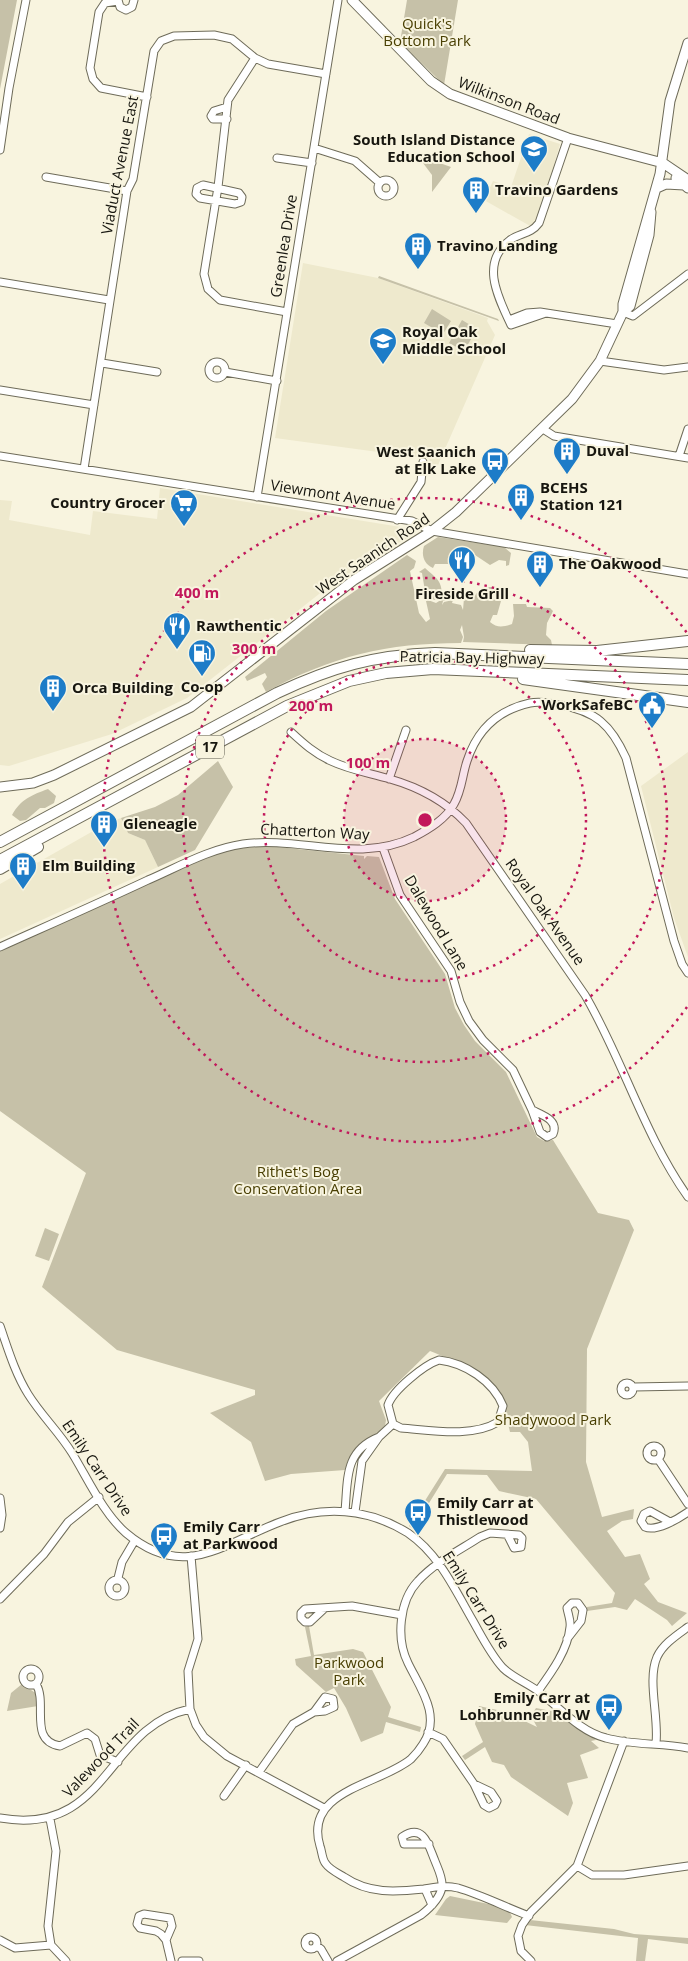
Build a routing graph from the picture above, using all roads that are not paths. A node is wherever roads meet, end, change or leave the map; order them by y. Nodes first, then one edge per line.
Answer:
1 (26, 0) edge
2 (118, 0) edge
3 (134, 0) edge
4 (338, 0) edge
5 (352, 0) edge
6 (688, 43) edge
7 (256, 58) junction
8 (326, 74) junction
9 (147, 96) junction
10 (227, 106) junction
11 (227, 119) junction
12 (569, 138) junction
13 (314, 148) junction
14 (0, 150) edge
15 (278, 158) dead end
16 (312, 163) junction
17 (662, 166) junction
18 (46, 178) dead end
19 (380, 183) dead end
20 (687, 184) edge
21 (218, 187) junction
22 (657, 188) junction
23 (127, 191) junction
24 (216, 200) junction
25 (688, 274) edge
26 (0, 282) edge
27 (109, 300) junction
28 (287, 312) junction
29 (623, 312) junction
30 (617, 324) junction
31 (600, 361) junction
32 (102, 364) junction
33 (688, 367) edge
34 (157, 372) dead end
35 (225, 372) dead end
36 (277, 381) junction
37 (0, 390) edge
38 (94, 405) junction
39 (542, 429) junction
40 (688, 429) edge
41 (0, 456) edge
42 (679, 456) junction
43 (688, 458) edge
44 (422, 462) dead end
45 (84, 469) junction
46 (257, 497) junction
47 (450, 517) junction
48 (397, 520) junction
49 (432, 531) junction
50 (456, 535) junction
51 (688, 574) edge
52 (688, 640) edge
53 (688, 664) edge
54 (342, 666) junction
55 (433, 669) junction
56 (688, 680) edge
57 (688, 702) edge
58 (406, 730) dead end
59 (290, 732) dead end
60 (176, 766) junction
61 (390, 779) junction
62 (0, 787) edge
63 (450, 809) junction
64 (0, 842) edge
65 (383, 848) junction
66 (0, 860) edge
67 (0, 869) edge
68 (0, 947) edge
69 (688, 973) edge
70 (532, 1110) dead end
71 (688, 1197) edge
72 (0, 1326) edge
73 (2, 1338) edge
74 (688, 1386) edge
75 (634, 1387) dead end
76 (393, 1424) junction
77 (379, 1437) junction
78 (658, 1459) dead end
79 (99, 1497) junction
80 (0, 1498) edge
81 (688, 1504) edge
82 (345, 1511) junction
83 (355, 1512) junction
84 (688, 1512) edge
85 (670, 1522) dead end
86 (0, 1528) edge
87 (508, 1536) dead end
88 (135, 1540) junction
89 (191, 1556) junction
90 (440, 1564) junction
91 (118, 1578) dead end
92 (0, 1598) edge
93 (324, 1608) dead end
94 (402, 1615) junction
95 (688, 1626) edge
96 (567, 1639) junction
97 (36, 1684) dead end
98 (538, 1691) junction
99 (190, 1709) junction
100 (314, 1712) dead end
101 (428, 1732) junction
102 (624, 1741) junction
103 (656, 1743) junction
104 (688, 1748) edge
105 (118, 1762) junction
106 (246, 1765) junction
107 (259, 1772) junction
108 (474, 1784) dead end
109 (224, 1796) dead end
110 (324, 1808) junction
111 (0, 1818) edge
112 (50, 1818) junction
113 (429, 1844) dead end
114 (577, 1866) junction
115 (688, 1866) edge
116 (442, 1886) junction
117 (425, 1889) junction
118 (432, 1905) junction
119 (528, 1916) junction
120 (0, 1940) edge
121 (166, 1940) junction
122 (51, 1945) junction
123 (317, 1946) dead end
124 (66, 1961) edge
125 (171, 1961) edge
126 (182, 1961) edge
127 (199, 1961) edge
128 (328, 1961) edge
129 (336, 1961) edge
130 (531, 1961) edge

1 - 14 street
2 - 3 street
2 - 9 street
4 - 8 street, Greenlea Drive
5 - 12 main road, Wilkinson Road
6 - 17 main road, West Saanich Road
7 - 8 street, Viaduct Avenue East
7 - 9 street, Viaduct Avenue East
7 - 10 street
8 - 13 street, Greenlea Drive
9 - 23 street, Viaduct Avenue East
10 - 11 street
10 - 11 street
11 - 21 street
12 - 17 main road, Wilkinson Road
12 - 30 street
13 - 16 street, Greenlea Drive
13 - 19 street
15 - 16 street
16 - 28 street, Greenlea Drive
17 - 20 main road, Wilkinson Road
17 - 22 main road, West Saanich Road
18 - 23 street
20 - 22 main road
21 - 24 street
21 - 24 street
21 - 24 street
22 - 29 main road, West Saanich Road
23 - 27 street, Viaduct Avenue East
24 - 28 street
25 - 29 street
26 - 27 street
27 - 32 street, Viaduct Avenue East
28 - 36 street, Greenlea Drive
29 - 30 main road, West Saanich Road
30 - 31 main road, West Saanich Road
31 - 33 street
31 - 39 main road, West Saanich Road
32 - 34 street
32 - 38 street, Viaduct Avenue East
35 - 36 street
36 - 46 street, Greenlea Drive
37 - 38 street
38 - 45 street, Viaduct Avenue East
39 - 42 street
39 - 47 main road, West Saanich Road
40 - 42 street
41 - 45 street, Viewmont Avenue
42 - 43 street
44 - 48 street
45 - 46 street, Viewmont Avenue
46 - 48 street, Viewmont Avenue
47 - 49 main road, West Saanich Road
47 - 50 street
48 - 49 street, Viewmont Avenue
49 - 50 street, Viewmont Avenue
49 - 62 main road, West Saanich Road
50 - 51 street, Viewmont Avenue
52 - 54 highway
53 - 54 highway, Patricia Bay Highway / 17
54 - 64 highway, Patricia Bay Highway / 17
55 - 56 highway, Patricia Bay Highway / 17
55 - 57 highway
55 - 60 highway, Patricia Bay Highway / 17
58 - 61 street
59 - 61 street, Royal Oak Avenue
60 - 66 highway, Patricia Bay Highway / 17
60 - 67 highway
61 - 63 street, Royal Oak Avenue
63 - 65 street, Chatterton Way
63 - 69 street, Chatterton Way
63 - 71 street, Royal Oak Avenue
65 - 68 street, Chatterton Way
65 - 70 street, Dalewood Lane
72 - 73 street, Emily Carr Drive
73 - 79 street, Emily Carr Drive
74 - 75 street
76 - 76 street
76 - 77 street
77 - 82 street
77 - 83 street
78 - 81 street
79 - 88 street, Emily Carr Drive
79 - 92 street
80 - 86 street
82 - 83 street, Emily Carr Drive
82 - 89 street, Emily Carr Drive
83 - 90 street, Emily Carr Drive
84 - 85 street
87 - 90 street
88 - 89 street, Emily Carr Drive
88 - 91 street
89 - 99 street
90 - 94 street
90 - 98 street, Emily Carr Drive
93 - 94 street
94 - 101 street
95 - 103 street
96 - 96 street
96 - 98 street
97 - 105 street
98 - 102 street, Emily Carr Drive
99 - 105 street, Valewood Trail
99 - 106 street
100 - 107 street
101 - 108 street
101 - 110 street
102 - 103 street, Emily Carr Drive
102 - 114 street
103 - 104 street, Emily Carr Drive
105 - 112 street, Valewood Trail
106 - 107 street
106 - 109 street
107 - 110 street
110 - 117 street
111 - 112 street, Valewood Trail
112 - 122 street
113 - 116 street
114 - 115 street
114 - 119 street
116 - 117 street
116 - 118 street
116 - 119 street
117 - 118 street
118 - 129 street
119 - 130 street
120 - 122 street
121 - 121 street
121 - 125 street
122 - 124 street
123 - 128 street
126 - 127 street

